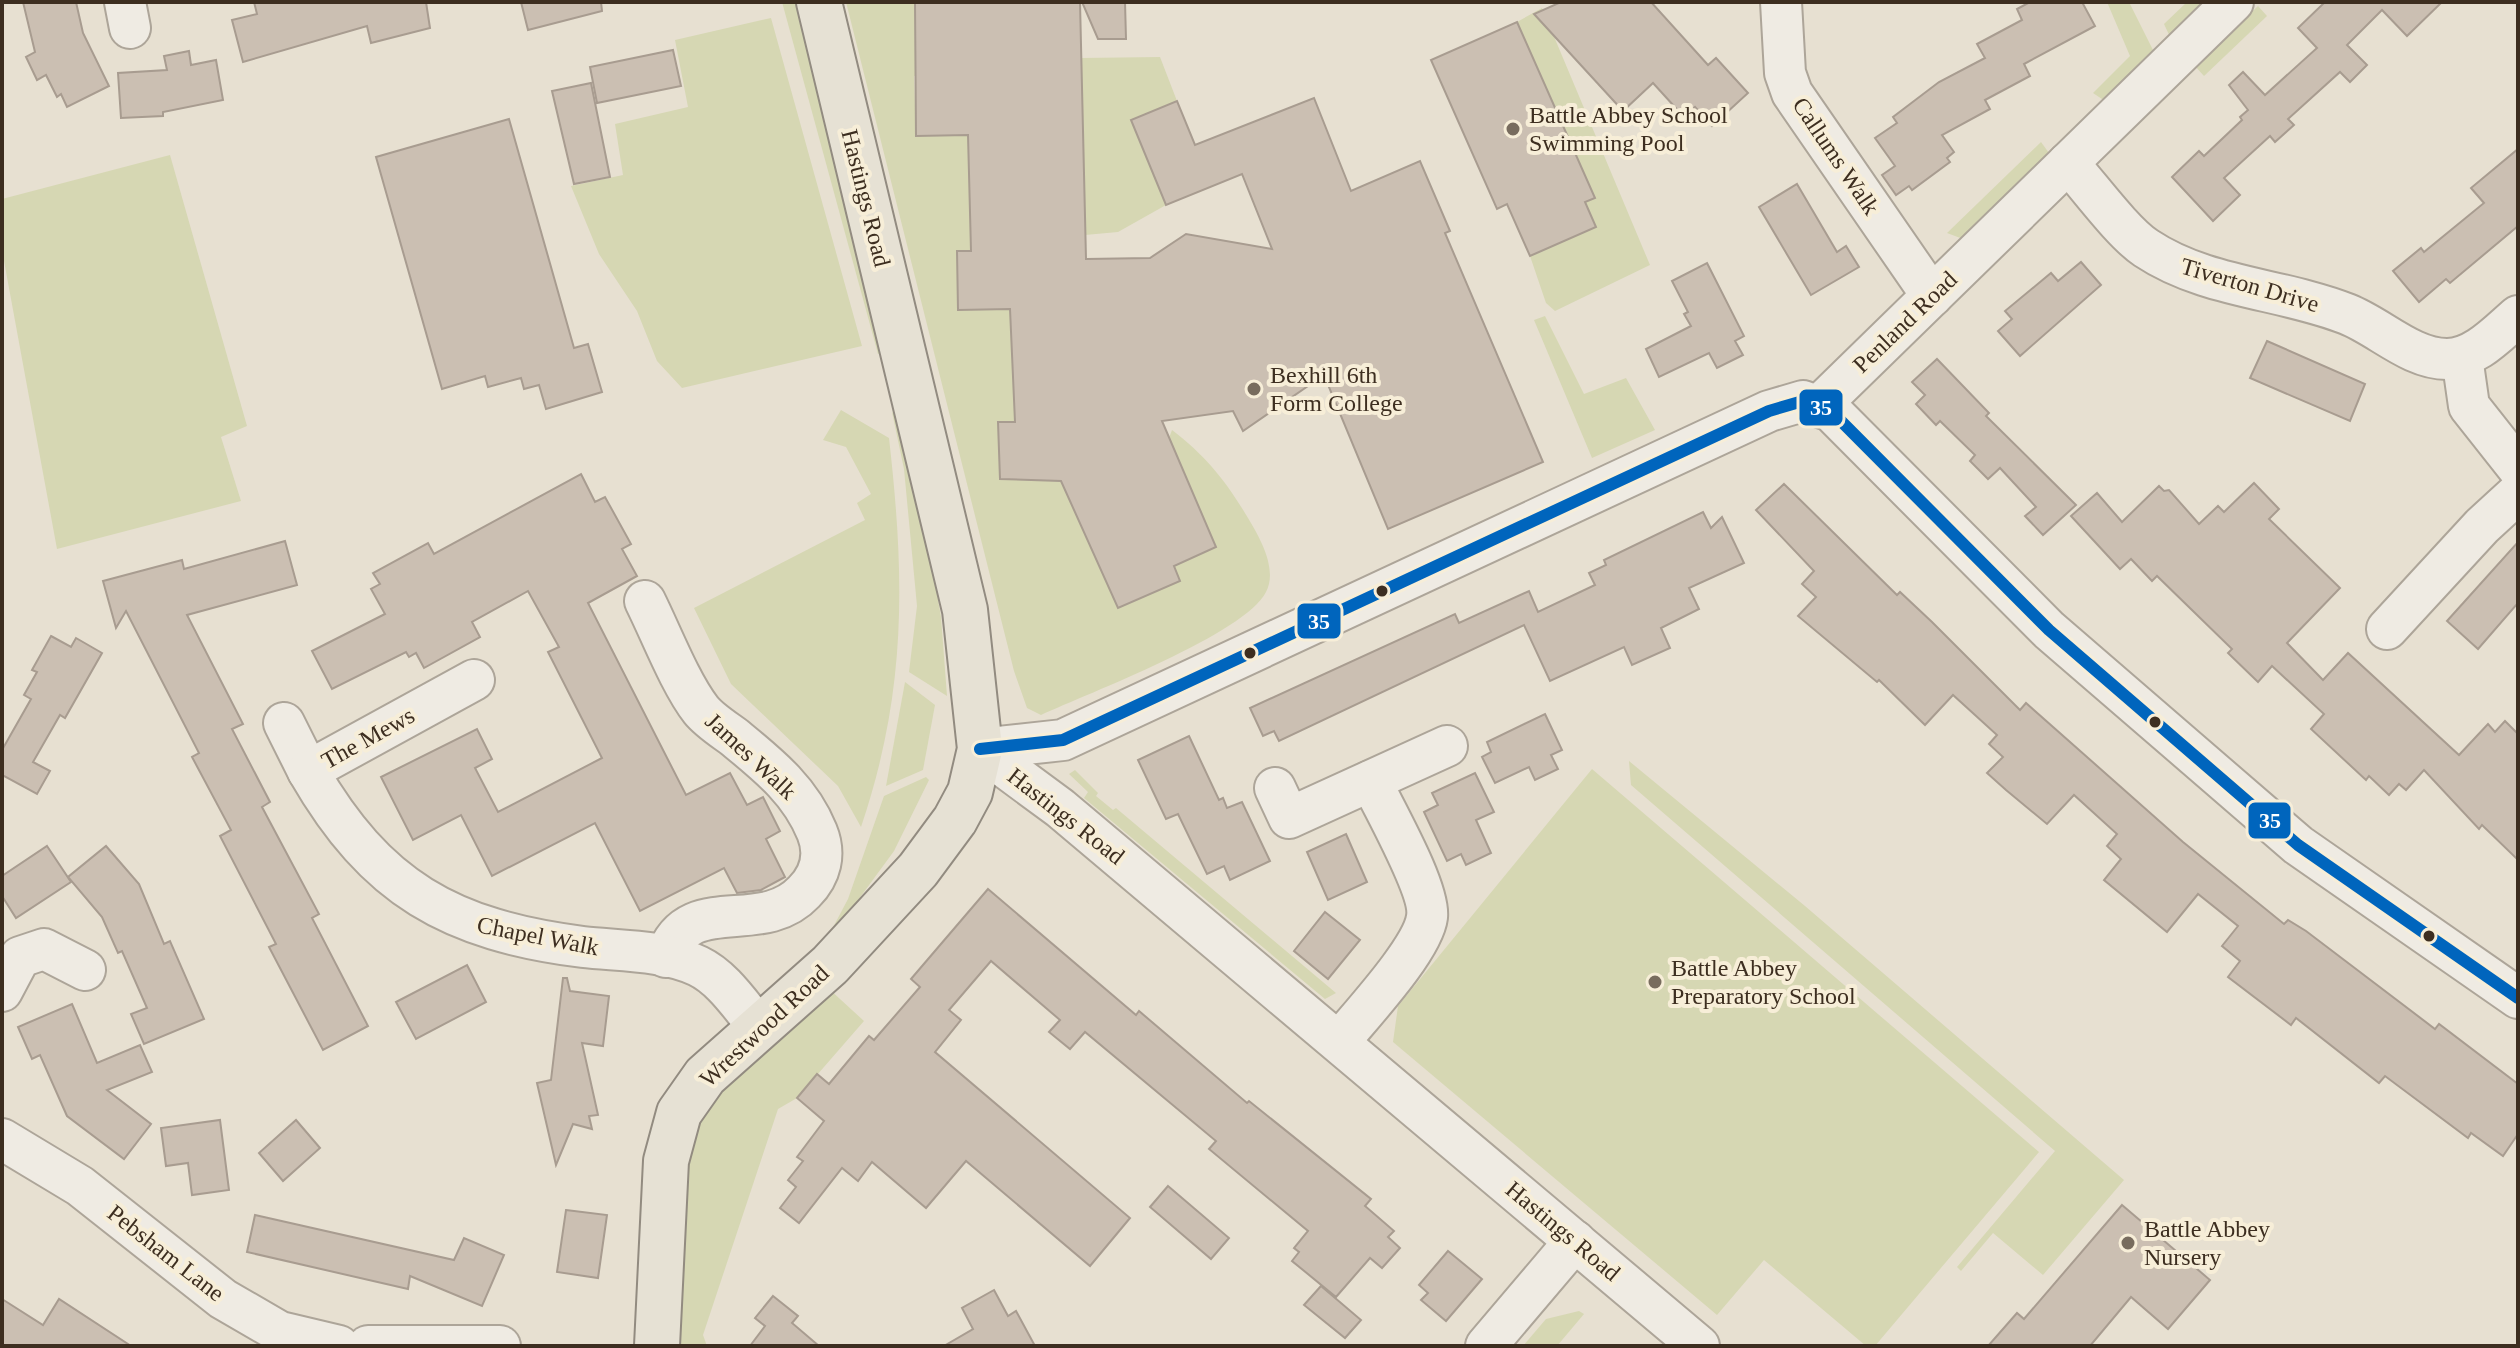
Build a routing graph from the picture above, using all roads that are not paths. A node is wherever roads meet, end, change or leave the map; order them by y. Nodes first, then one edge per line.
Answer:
1 (819, 2) edge
2 (1781, 2) edge
3 (2233, 2) edge
4 (2068, 163) junction
5 (1932, 296) junction
6 (2518, 316) edge
7 (2462, 357) junction
8 (1820, 405) junction
9 (2518, 468) edge
10 (2518, 493) edge
11 (645, 601) dead end
12 (2387, 629) dead end
13 (474, 680) dead end
14 (284, 723) dead end
15 (1447, 746) dead end
16 (980, 749) junction
17 (308, 771) junction
18 (1371, 781) junction
19 (1275, 788) dead end
20 (666, 957) junction
21 (85, 970) dead end
22 (2, 991) edge
23 (2518, 998) edge
24 (758, 1026) junction
25 (1339, 1042) junction
26 (2, 1139) edge
27 (1575, 1241) junction
28 (339, 1346) edge
29 (368, 1346) edge
30 (500, 1346) edge
31 (657, 1346) edge
32 (1486, 1346) edge
33 (1699, 1346) edge

1 - 16 main road, Hastings Road
2 - 5 street, Callums Walk
3 - 4 street, Penland Road
4 - 5 street, Penland Road
4 - 7 street, Tiverton Drive
5 - 8 street, Penland Road
6 - 7 street
7 - 9 street
8 - 16 street
8 - 23 street
10 - 12 street
11 - 20 street, James Walk
13 - 17 street, The Mews
14 - 17 street, The Mews
15 - 18 street
16 - 24 main road, Wrestwood Road
16 - 25 street, Hastings Road
17 - 20 street, Chapel Walk
18 - 19 street
18 - 25 street
20 - 24 street, Chapel Walk
21 - 22 street
24 - 31 main road, Wrestwood Road
25 - 27 street, Hastings Road
26 - 28 street, Pebsham Lane
27 - 32 street
27 - 33 street, Hastings Road
29 - 30 street

